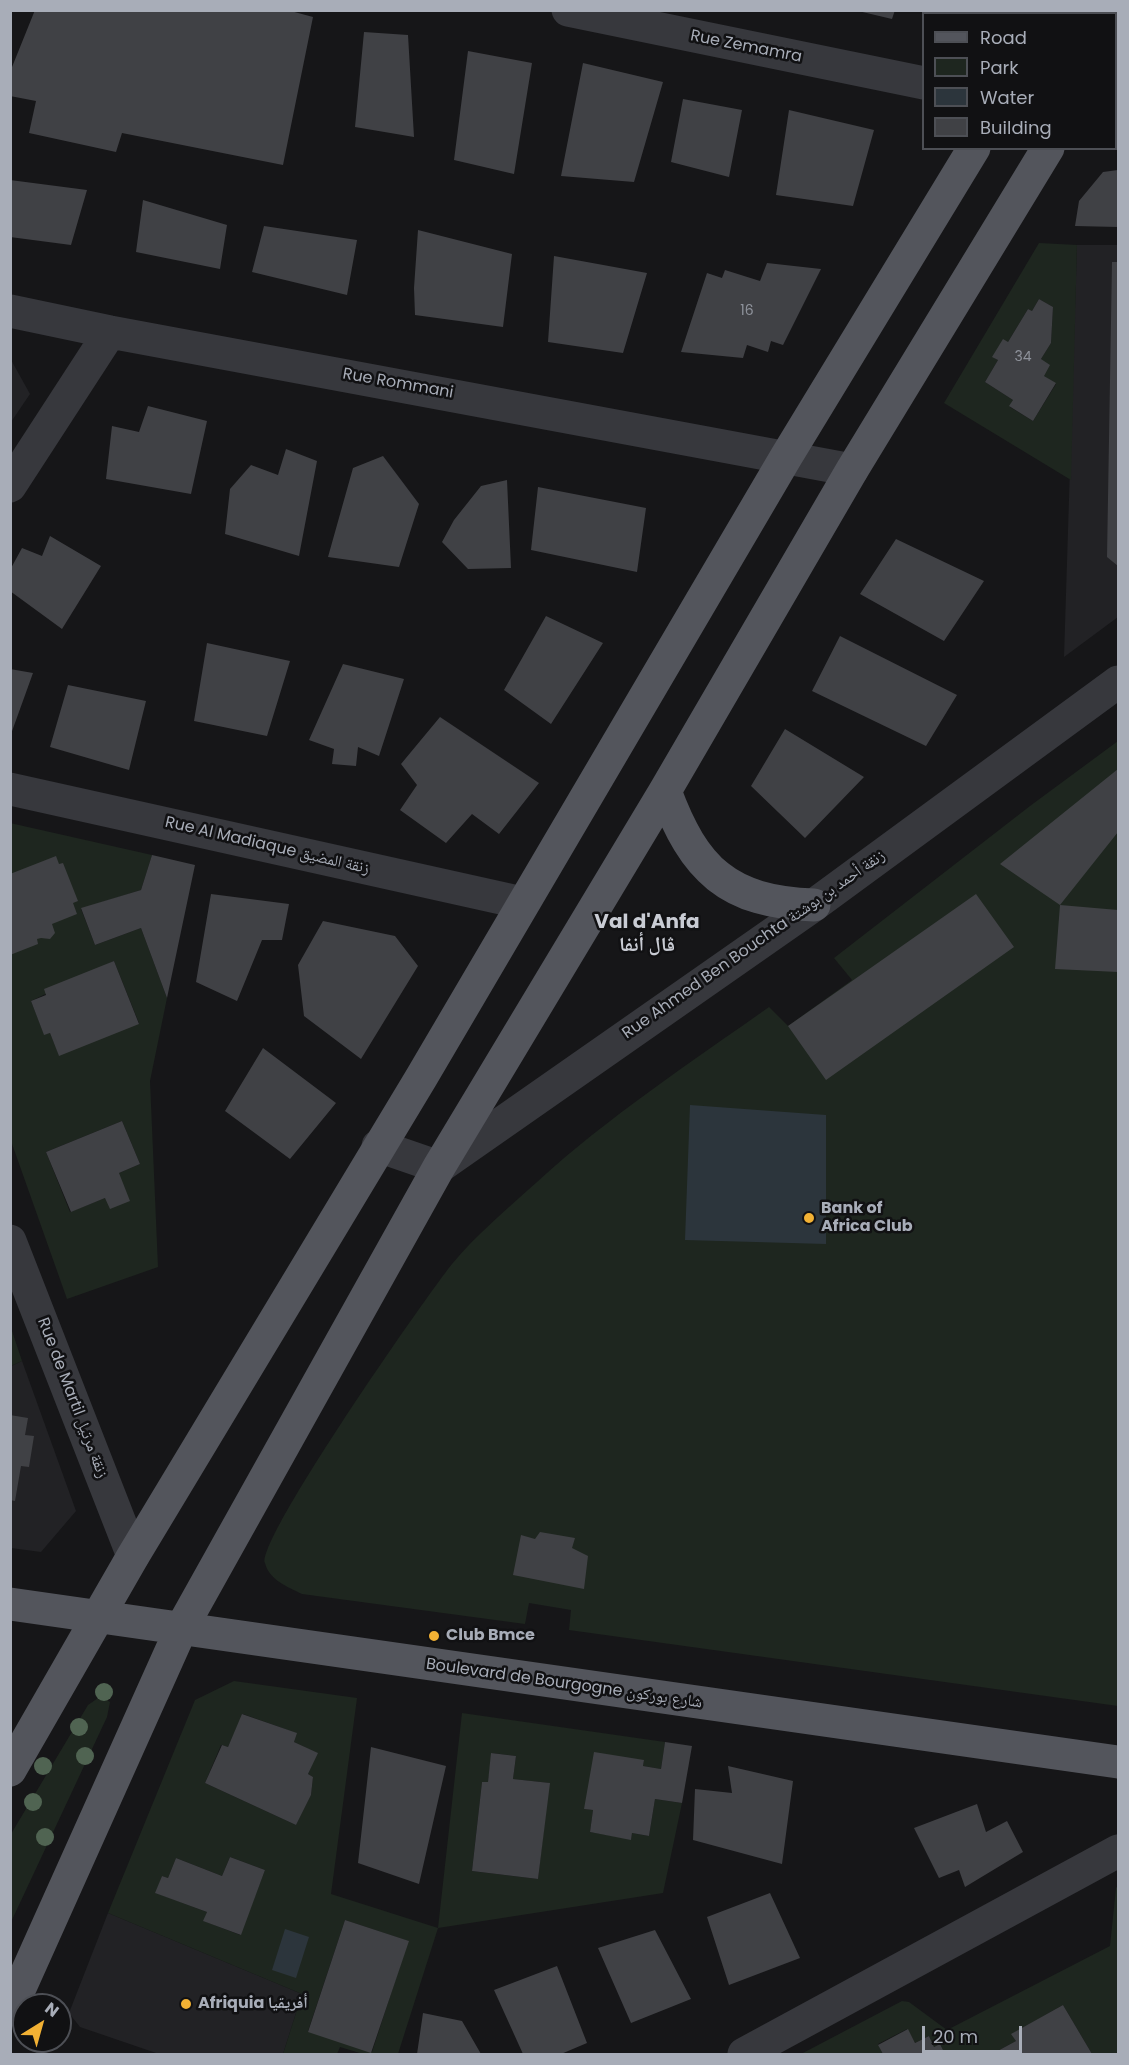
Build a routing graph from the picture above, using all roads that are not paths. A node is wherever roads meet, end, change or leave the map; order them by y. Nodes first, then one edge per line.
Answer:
1 (568, 10) edge
2 (922, 83) edge
3 (973, 150) edge
4 (1047, 150) edge
5 (10, 311) edge
6 (110, 332) junction
7 (786, 457) junction
8 (852, 470) junction
9 (10, 486) edge
10 (1119, 682) edge
11 (10, 789) edge
12 (665, 791) junction
13 (523, 903) junction
14 (814, 904) junction
15 (378, 1146) junction
16 (439, 1167) junction
17 (10, 1241) edge
18 (133, 1556) junction
19 (10, 1605) edge
20 (99, 1616) junction
21 (181, 1629) junction
22 (1119, 1762) edge
23 (10, 1770) edge
24 (1119, 1851) edge
25 (10, 2010) edge
26 (744, 2055) edge

1 - 2 street, Rue Zemamra
3 - 7 main road
4 - 8 main road
5 - 6 street, Rue Rommani
6 - 7 street, Rue Rommani
6 - 9 street
7 - 8 street, Rue Rommani
7 - 13 main road
8 - 12 main road
10 - 14 street, Rue Ahmed Ben Bouchta زنقة أحمد بن بوشتة
11 - 13 street, Rue Al Madiaque زنقة المضيق
12 - 14 main road
12 - 16 main road
13 - 15 main road
14 - 16 street, Rue Ahmed Ben Bouchta زنقة أحمد بن بوشتة
15 - 16 street
15 - 18 main road
16 - 21 main road
17 - 18 street, Rue de Martil زنقة مرتيل
18 - 20 main road
19 - 20 main road, Boulevard de Bourgogne شارع بوركون
20 - 21 main road, Boulevard de Bourgogne شارع بوركون
20 - 23 main road
21 - 22 main road, Boulevard de Bourgogne شارع بوركون
21 - 25 main road
24 - 26 street

